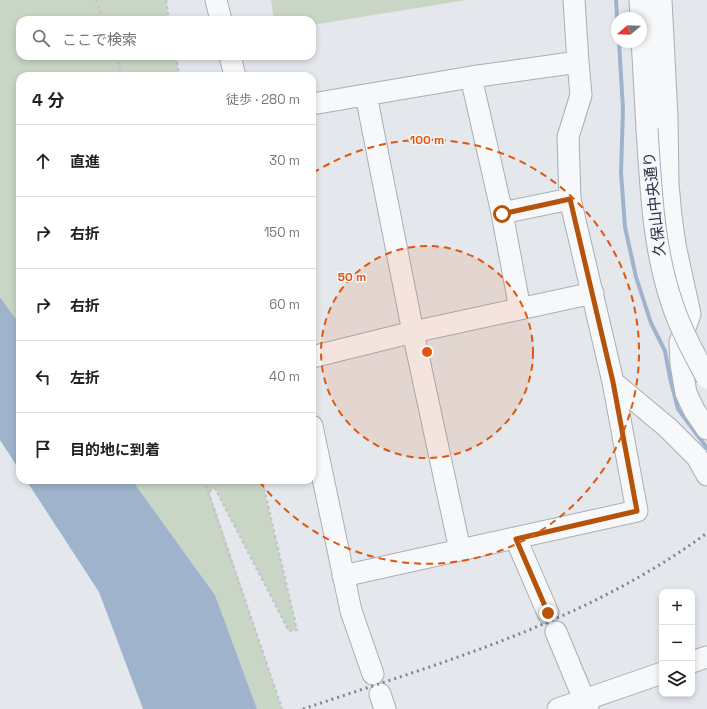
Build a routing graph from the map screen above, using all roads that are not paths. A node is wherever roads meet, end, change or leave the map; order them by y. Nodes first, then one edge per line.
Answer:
1 (216, 0) edge
2 (574, 0) edge
3 (640, 0) edge
4 (661, 0) edge
5 (641, 12) edge
6 (220, 16) edge
7 (643, 48) edge
8 (231, 60) edge
9 (578, 62) junction
10 (234, 72) edge
11 (471, 76) junction
12 (366, 94) junction
13 (316, 103) edge
14 (570, 199) junction
15 (502, 214) junction
16 (593, 293) junction
17 (520, 309) junction
18 (413, 332) junction
19 (316, 356) edge
20 (707, 378) edge
21 (613, 382) junction
22 (707, 429) edge
23 (316, 445) edge
24 (707, 475) edge
25 (516, 539) junction
26 (460, 550) junction
27 (343, 576) junction
28 (707, 657) edge
29 (695, 661) edge
30 (373, 674) dead end
31 (659, 674) edge
32 (587, 704) edge
33 (558, 709) edge

1 - 6 street
2 - 9 street
3 - 5 street, 久保山中央通り
4 - 22 street
7 - 20 street, 久保山中央通り, bridge
8 - 10 street
9 - 11 street
9 - 14 street
11 - 12 street
11 - 15 street
12 - 13 street
12 - 18 street
14 - 15 street
14 - 16 street
15 - 17 street
16 - 17 street
16 - 21 street
17 - 18 street
18 - 19 street
18 - 26 street
21 - 24 street
21 - 25 street
23 - 27 street
25 - 26 street
25 - 32 street
26 - 27 street
27 - 30 street
28 - 29 street
31 - 32 street
32 - 33 street

